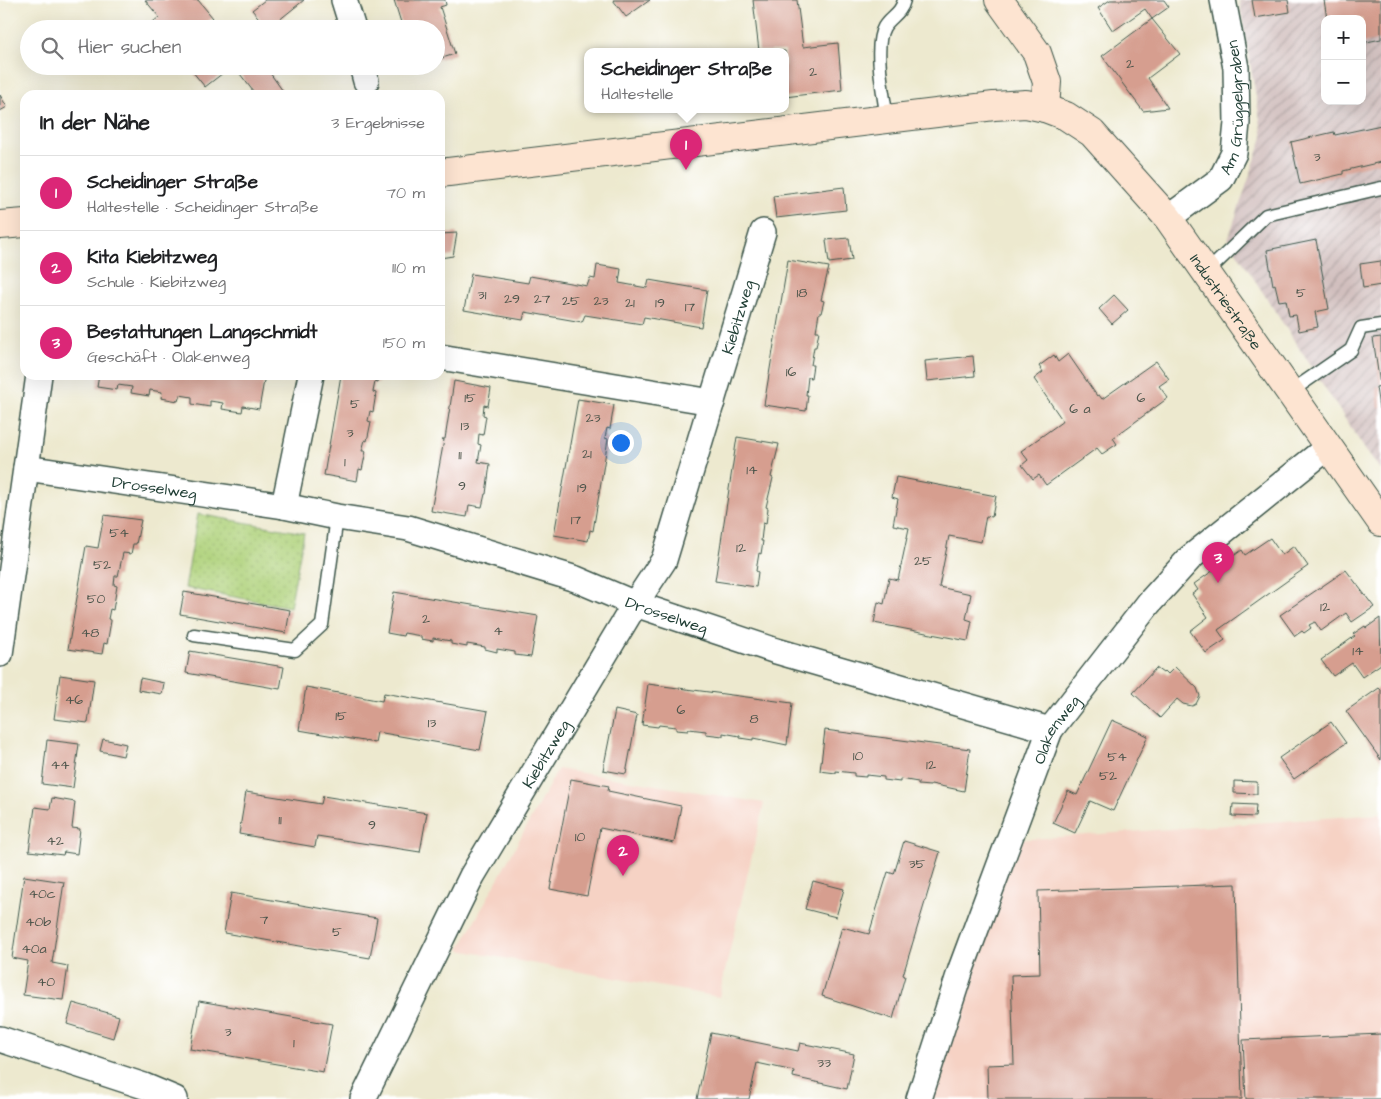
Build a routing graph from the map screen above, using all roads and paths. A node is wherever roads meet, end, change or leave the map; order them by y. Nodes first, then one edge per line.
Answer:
1 (344, 0) edge
2 (904, 0) edge
3 (1000, 0) edge
4 (1224, 0) edge
5 (350, 20) edge
6 (1045, 108) junction
7 (887, 119) junction
8 (445, 172) edge
9 (1381, 188) edge
10 (1168, 218) junction
11 (20, 223) edge
12 (0, 225) edge
13 (763, 232) dead end
14 (1206, 272) junction
15 (1381, 325) edge
16 (445, 358) edge
17 (38, 380) edge
18 (311, 380) edge
19 (1290, 392) junction
20 (712, 402) junction
21 (1328, 447) junction
22 (26, 468) junction
23 (284, 506) junction
24 (337, 517) junction
25 (1381, 522) edge
26 (5, 575) edge
27 (635, 604) junction
28 (194, 635) dead end
29 (0, 654) edge
30 (1050, 730) junction
31 (0, 1040) edge
32 (175, 1099) edge
33 (363, 1099) edge
34 (919, 1099) edge

1 - 5 street
2 - 7 lane
3 - 6 main road
4 - 10 street, Am Grüggelgraben
6 - 7 main road, Industriestraße
6 - 10 main road, Industriestraße
7 - 8 main road, Industriestraße
9 - 14 lane
10 - 14 main road, Industriestraße
11 - 12 main road
13 - 20 street, Kiebitzweg
14 - 19 main road, Industriestraße
15 - 19 lane
16 - 20 street
17 - 22 street
18 - 23 street
19 - 21 main road, Industriestraße
20 - 27 street, Kiebitzweg
21 - 25 main road, Industriestraße
21 - 30 street, Olakenweg
22 - 23 street, Drosselweg
22 - 26 street
23 - 24 street, Drosselweg
24 - 27 street, Drosselweg
24 - 28 lane
26 - 29 street
27 - 30 street, Drosselweg
27 - 33 street, Kiebitzweg
30 - 34 street, Olakenweg
31 - 32 street

